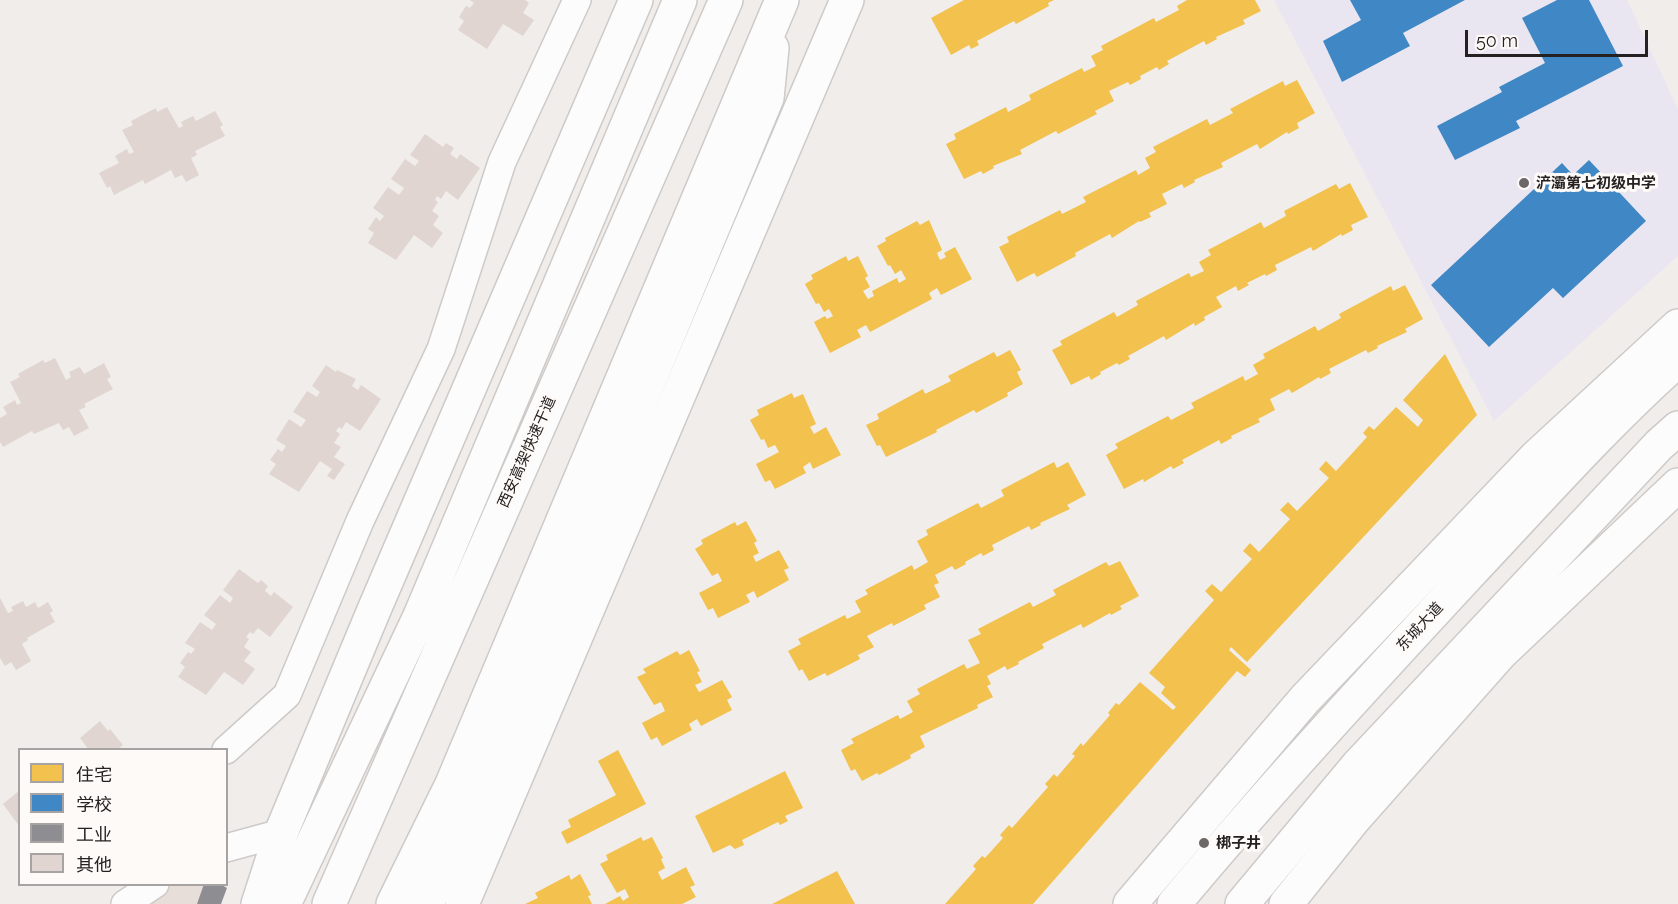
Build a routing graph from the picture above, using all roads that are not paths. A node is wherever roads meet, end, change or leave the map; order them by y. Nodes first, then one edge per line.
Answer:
1 (577, 0) edge
2 (636, 0) edge
3 (680, 0) edge
4 (726, 0) edge
5 (847, 0) edge
6 (779, 8) edge
7 (1678, 326) edge
8 (1678, 360) edge
9 (1678, 428) edge
10 (1678, 485) edge
11 (228, 748) edge
12 (281, 833) junction
13 (228, 847) edge
14 (153, 886) edge
15 (125, 904) edge
16 (250, 904) edge
17 (258, 904) edge
18 (284, 904) edge
19 (328, 904) edge
20 (393, 904) edge
21 (427, 904) edge
22 (462, 904) edge
23 (1130, 904) edge
24 (1174, 904) edge
25 (1242, 904) edge
26 (1286, 904) edge

1 - 11 street
2 - 12 main road
3 - 18 main road
4 - 19 main road, 西安高架快速干道
5 - 22 main road
6 - 20 main road
6 - 21 main road
7 - 23 main road
8 - 24 main road, 东城大道
9 - 25 main road
10 - 26 main road
12 - 13 street
12 - 16 main road
12 - 17 main road
14 - 15 street

